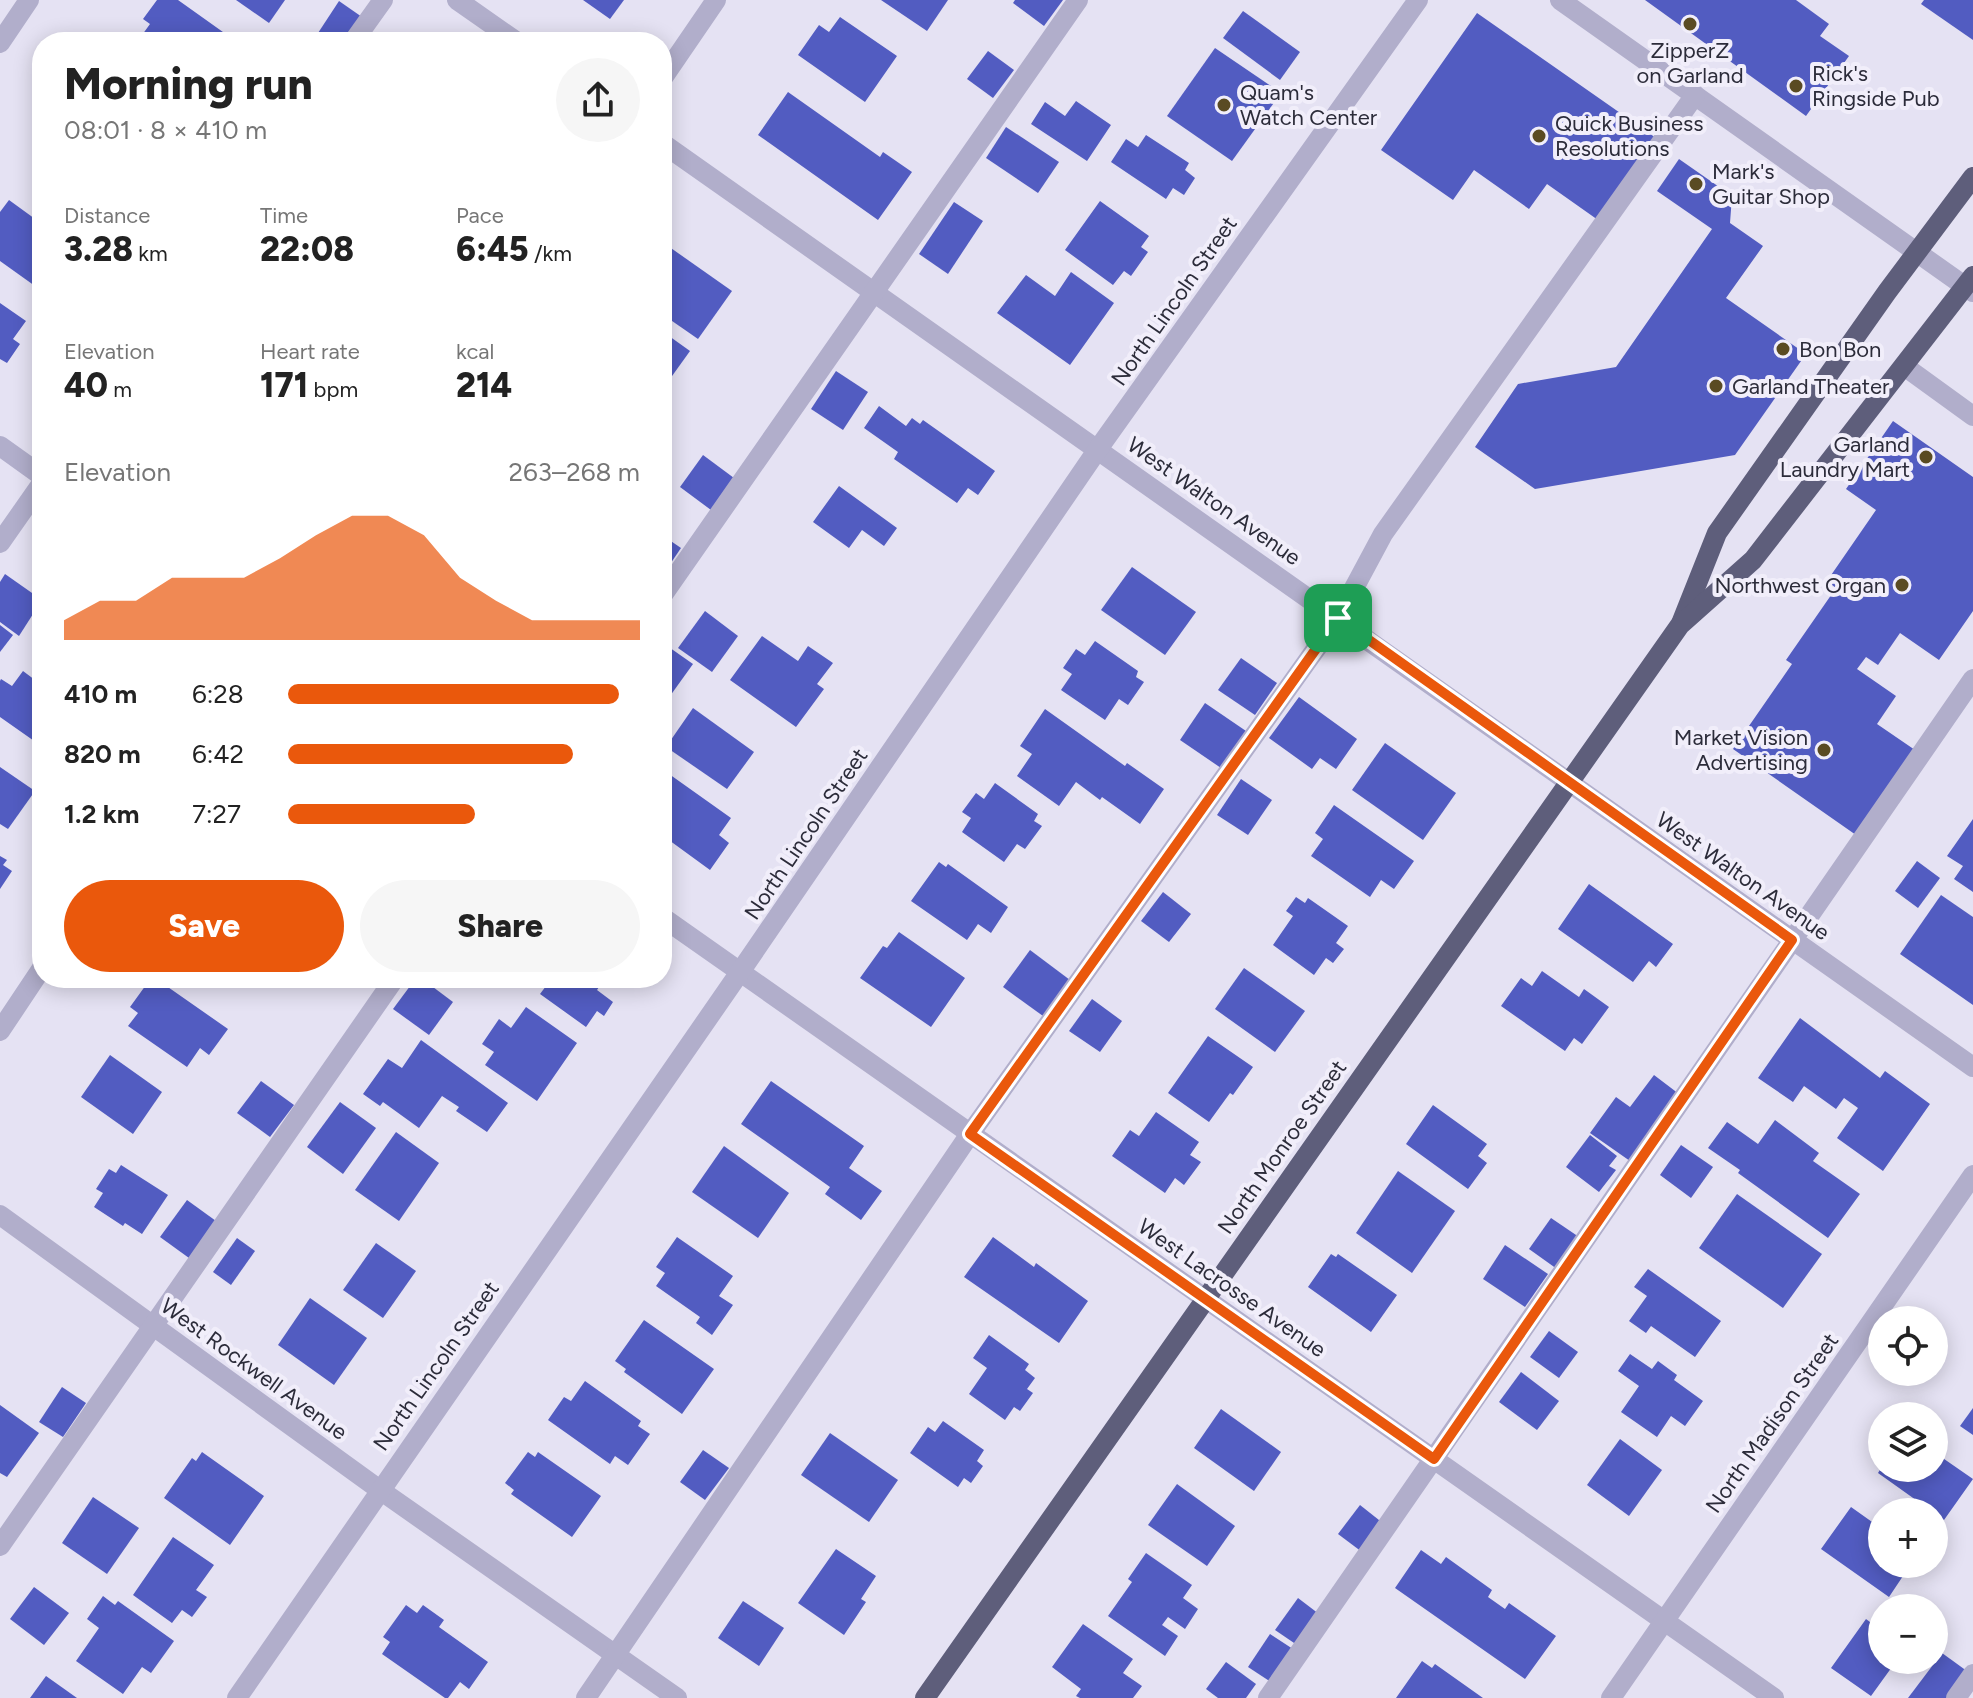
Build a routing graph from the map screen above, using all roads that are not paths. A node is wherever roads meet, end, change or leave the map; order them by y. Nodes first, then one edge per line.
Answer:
1 (29, 0) edge
2 (383, 0) edge
3 (457, 0) edge
4 (716, 0) edge
5 (1078, 0) edge
6 (1418, 0) edge
7 (1560, 0) edge
8 (360, 32) edge
9 (503, 32) edge
10 (0, 43) edge
11 (672, 64) edge
12 (1695, 95) junction
13 (672, 150) edge
14 (1973, 177) edge
15 (1916, 252) junction
16 (1970, 285) edge
17 (874, 292) junction
18 (1904, 366) junction
19 (1973, 416) edge
20 (0, 446) edge
21 (1098, 449) junction
22 (32, 469) edge
23 (32, 497) edge
24 (0, 543) edge
25 (672, 582) edge
26 (1338, 618) junction
27 (1680, 625) junction
28 (1973, 679) edge
29 (1568, 782) junction
30 (672, 924) edge
31 (1792, 940) junction
32 (740, 972) junction
33 (32, 983) edge
34 (388, 988) edge
35 (0, 1031) edge
36 (1973, 1067) edge
37 (970, 1134) junction
38 (1973, 1175) edge
39 (0, 1215) edge
40 (1205, 1298) junction
41 (152, 1325) junction
42 (1434, 1459) junction
43 (380, 1490) junction
44 (0, 1546) edge
45 (1663, 1620) junction
46 (617, 1656) junction
47 (1973, 1674) edge
48 (237, 1698) edge
49 (586, 1698) edge
50 (677, 1698) edge
51 (925, 1698) edge
52 (1268, 1698) edge
53 (1611, 1698) edge
54 (1774, 1698) edge
55 (1956, 1698) edge

1 - 10 street
2 - 8 street
3 - 9 street
4 - 11 street
5 - 17 street
6 - 21 street, North Lincoln Street
7 - 12 street
12 - 15 street
12 - 26 street
13 - 17 street, West Walton Avenue
14 - 15 main road, North Monroe Street
15 - 16 street
15 - 27 main road, North Monroe Street
16 - 18 main road, North Monroe Street
17 - 21 street, West Walton Avenue
17 - 25 street
18 - 19 street
18 - 27 main road, North Monroe Street
20 - 22 street
21 - 26 street, West Walton Avenue
21 - 32 street, North Lincoln Street
23 - 24 street
26 - 29 street, West Walton Avenue
26 - 37 street
27 - 29 main road, North Monroe Street
28 - 31 street
29 - 31 street, West Walton Avenue
29 - 40 main road, North Monroe Street
30 - 32 street, West Lacrosse Avenue
31 - 36 street, West Walton Avenue
31 - 42 street
32 - 37 street, West Lacrosse Avenue
32 - 43 street, North Lincoln Street
33 - 35 street
34 - 41 street
37 - 40 street, West Lacrosse Avenue
37 - 46 street
38 - 45 street, North Madison Street
39 - 41 street, West Rockwell Avenue
40 - 42 street, West Lacrosse Avenue
40 - 51 main road, North Monroe Street
41 - 43 street, West Rockwell Avenue
41 - 44 street
42 - 45 street, West Lacrosse Avenue
42 - 52 street
43 - 46 street, West Rockwell Avenue
43 - 48 street, North Lincoln Street
45 - 53 street, North Madison Street
45 - 54 street, West Lacrosse Avenue
46 - 49 street
46 - 50 street, West Rockwell Avenue
47 - 55 street

